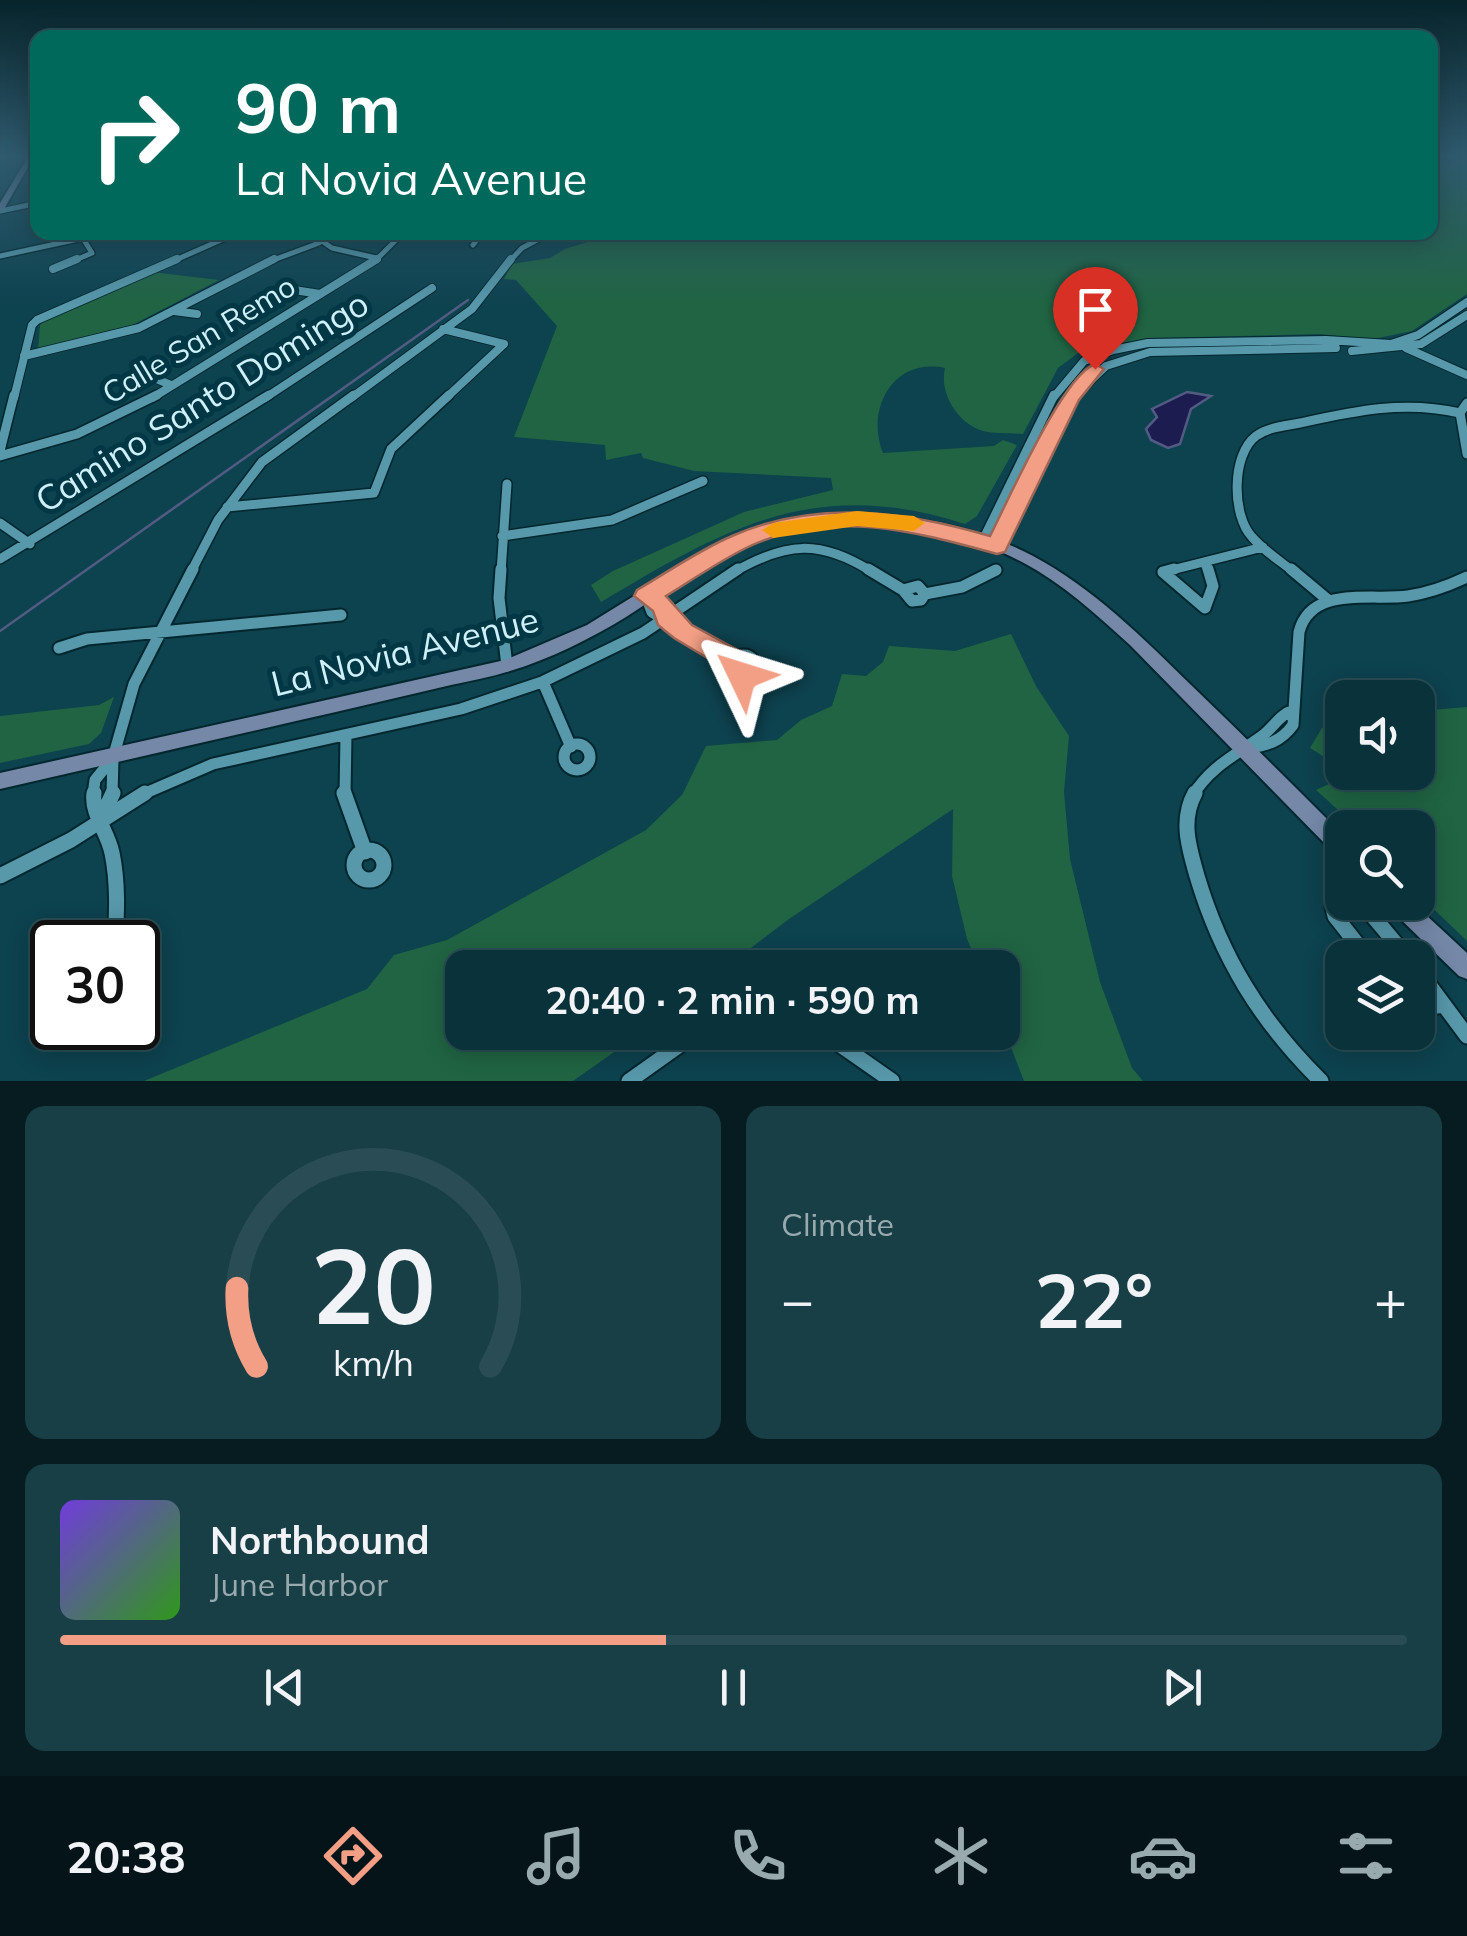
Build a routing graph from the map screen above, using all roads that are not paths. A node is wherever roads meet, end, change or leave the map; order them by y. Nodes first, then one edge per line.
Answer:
1 (30, 205) edge
2 (0, 211) edge
3 (68, 240) edge
4 (83, 240) edge
5 (221, 240) edge
6 (317, 240) edge
7 (396, 240) edge
8 (477, 240) edge
9 (537, 240) edge
10 (320, 243) junction
11 (473, 245) dead end
12 (0, 257) edge
13 (377, 258) junction
14 (53, 269) dead end
15 (432, 288) dead end
16 (294, 290) dead end
17 (320, 294) junction
18 (1467, 302) edge
19 (174, 311) junction
20 (198, 314) dead end
21 (1467, 315) edge
22 (443, 329) junction
23 (1266, 342) junction
24 (1405, 344) junction
25 (1349, 347) junction
26 (1275, 349) junction
27 (24, 356) junction
28 (137, 371) dead end
29 (1467, 373) edge
30 (171, 385) junction
31 (16, 390) junction
32 (0, 392) edge
33 (1465, 407) edge
34 (1033, 443) junction
35 (1045, 446) junction
36 (0, 453) edge
37 (1467, 454) edge
38 (703, 481) dead end
39 (507, 484) dead end
40 (227, 507) junction
41 (0, 524) edge
42 (502, 536) junction
43 (990, 543) junction
44 (30, 544) junction
45 (1263, 547) junction
46 (0, 559) edge
47 (1205, 564) junction
48 (996, 570) dead end
49 (1467, 577) edge
50 (646, 596) junction
51 (1328, 600) junction
52 (341, 615) dead end
53 (667, 618) junction
54 (161, 631) junction
55 (59, 648) dead end
56 (734, 661) dead end
57 (507, 666) junction
58 (543, 682) junction
59 (346, 735) junction
60 (571, 747) dead end
61 (1245, 750) junction
62 (113, 758) junction
63 (0, 781) edge
64 (101, 817) junction
65 (1325, 831) edge
66 (365, 852) dead end
67 (0, 876) edge
68 (115, 920) edge
69 (1339, 920) edge
70 (1376, 920) edge
71 (1415, 920) edge
72 (1354, 940) edge
73 (1393, 940) edge
74 (1467, 968) edge
75 (1435, 994) edge
76 (1443, 1005) junction
77 (1435, 1006) edge
78 (1467, 1036) edge
79 (673, 1050) edge
80 (848, 1050) edge
81 (629, 1081) edge
82 (892, 1081) edge
83 (1320, 1081) edge

1 - 2 street
3 - 12 street
4 - 14 street
5 - 27 street
6 - 10 street
7 - 13 street, Calle San Remo
8 - 11 street
9 - 22 street
10 - 13 street
10 - 19 street
13 - 17 street, Calle San Remo
15 - 44 street, Camino Santo Domingo
16 - 17 street
17 - 30 street, Calle San Remo
18 - 24 street
19 - 20 street
19 - 27 street
21 - 24 street
22 - 40 street
22 - 40 street
23 - 25 street
23 - 26 street
23 - 34 street
24 - 25 street
24 - 29 street
25 - 26 street
26 - 35 street
27 - 31 street
28 - 30 street
30 - 36 street, Calle San Remo
31 - 32 street
31 - 36 street
33 - 37 street
33 - 45 street
34 - 35 street
34 - 43 street
35 - 43 street
38 - 42 street
39 - 42 street
40 - 54 street
41 - 44 street
42 - 57 street
43 - 50 main road, La Novia Avenue
43 - 61 main road, La Novia Avenue
44 - 46 street, Camino Santo Domingo
45 - 47 street
45 - 51 street
47 - 47 street
48 - 53 street
49 - 51 street
50 - 53 street
50 - 57 main road, La Novia Avenue
51 - 61 street
52 - 54 street
53 - 56 street
53 - 58 street
54 - 55 street
54 - 62 street
57 - 62 main road, La Novia Avenue
58 - 59 street
58 - 60 street
59 - 64 street
59 - 66 street
61 - 65 main road, La Novia Avenue
61 - 83 street
62 - 63 main road, La Novia Avenue
62 - 64 street
64 - 67 street
64 - 68 street
69 - 72 street
70 - 73 street
71 - 74 main road
75 - 76 street
76 - 77 street
76 - 78 street
79 - 81 street
80 - 82 street

